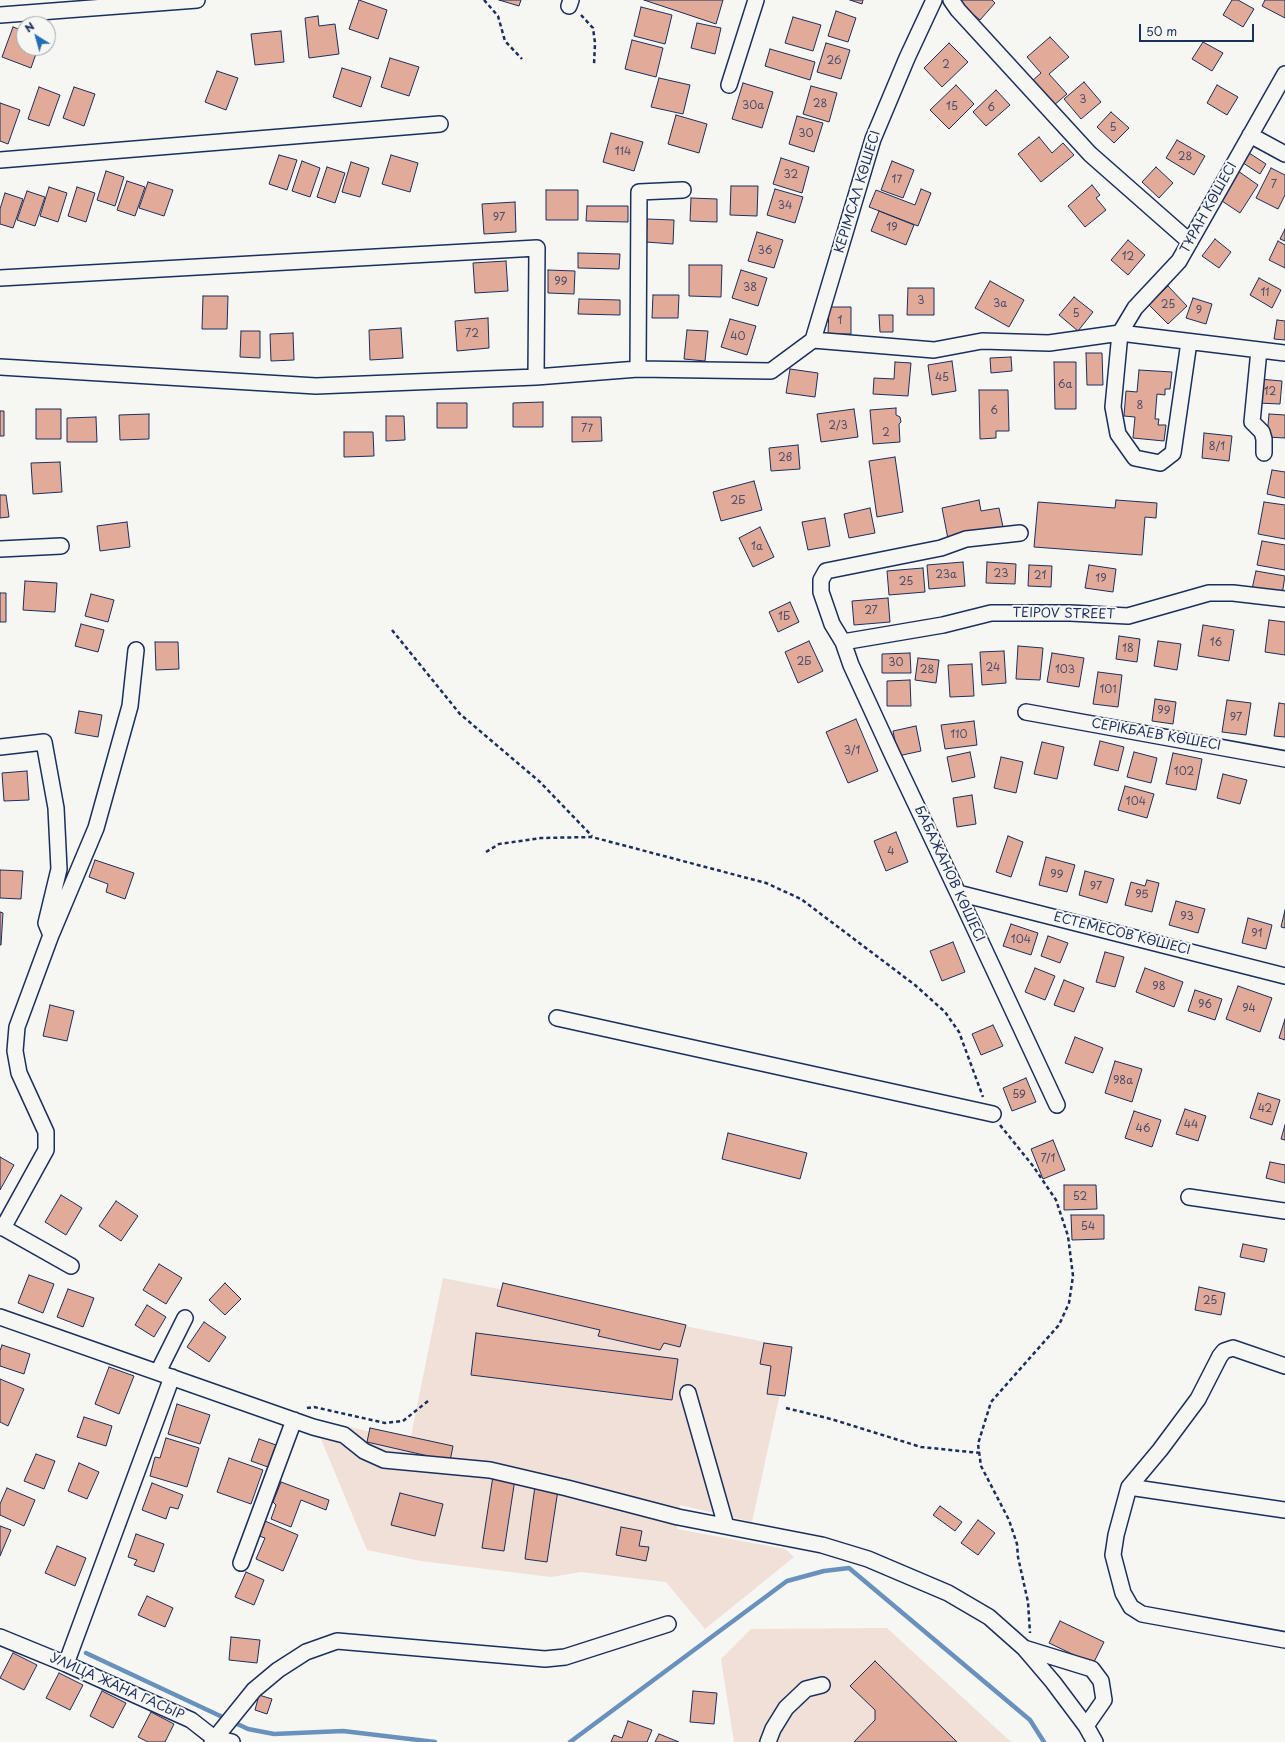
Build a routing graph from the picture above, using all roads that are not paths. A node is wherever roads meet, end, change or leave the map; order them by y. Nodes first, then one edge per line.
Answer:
1 (197, 0) edge
2 (756, 0) edge
3 (934, 0) edge
4 (951, 0) edge
5 (0, 16) edge
6 (1285, 74) edge
7 (729, 86) dead end
8 (440, 124) dead end
9 (1250, 135) junction
10 (1285, 154) edge
11 (0, 160) edge
12 (683, 190) dead end
13 (1190, 242) junction
14 (0, 278) edge
15 (1120, 332) junction
16 (813, 340) junction
17 (1189, 342) junction
18 (1259, 350) junction
19 (1285, 353) edge
20 (0, 367) edge
21 (638, 369) junction
22 (536, 377) junction
23 (1264, 453) dead end
24 (1020, 534) dead end
25 (61, 546) dead end
26 (0, 549) edge
27 (1285, 599) edge
28 (843, 642) junction
29 (136, 650) dead end
30 (1026, 712) dead end
31 (0, 747) edge
32 (1285, 759) edge
33 (958, 892) junction
34 (51, 935) junction
35 (1285, 976) edge
36 (557, 1018) dead end
37 (1057, 1105) dead end
38 (993, 1114) dead end
39 (1189, 1197) dead end
40 (1285, 1211) edge
41 (2, 1227) edge
42 (71, 1266) dead end
43 (0, 1317) edge
44 (185, 1318) dead end
45 (1285, 1366) edge
46 (158, 1372) junction
47 (172, 1377) junction
48 (688, 1393) dead end
49 (294, 1420) junction
50 (1129, 1487) junction
51 (1285, 1510) edge
52 (726, 1526) junction
53 (241, 1563) dead end
54 (668, 1624) dead end
55 (1, 1640) edge
56 (1285, 1640) edge
57 (1024, 1648) junction
58 (66, 1664) junction
59 (822, 1685) dead end
60 (1086, 1726) junction
61 (213, 1740) edge
62 (232, 1742) edge
63 (768, 1742) edge
64 (1095, 1742) edge

1 - 5 street
2 - 7 street
3 - 16 street, КЕРІМСАЛ КӨШЕСІ
4 - 13 street
6 - 9 street, ТҰРАН КӨШЕСІ
8 - 11 street
9 - 10 street
9 - 13 street, ТҰРАН КӨШЕСІ
12 - 21 street
13 - 15 street, ТҰРАН КӨШЕСІ
14 - 22 street
15 - 16 street
15 - 17 street
15 - 17 street
16 - 21 street
17 - 18 street
18 - 19 street
18 - 23 street
20 - 22 street
21 - 22 street
24 - 28 street, БАБАЖАНОВ КӨШЕСІ
25 - 26 street
27 - 28 street, TEIPOV STREET
28 - 33 street, БАБАЖАНОВ КӨШЕСІ
29 - 34 street
30 - 32 street, СЕРІКБАЕВ КӨШЕСІ
31 - 34 street
33 - 35 street, ЕСТЕМЕСОВ КӨШЕСІ
33 - 37 street, БАБАЖАНОВ КӨШЕСІ
34 - 41 street
36 - 38 street
39 - 40 street
41 - 42 street
43 - 46 street
44 - 46 street
45 - 50 street
46 - 47 street
47 - 49 street
47 - 58 street
48 - 52 street
49 - 52 street
49 - 53 street
50 - 51 street
50 - 56 street
52 - 57 street
54 - 61 street
55 - 58 street, УЛИЦА ЖАНА ГАСЫР
57 - 60 street
57 - 60 street
58 - 61 street, УЛИЦА ЖАНА ГАСЫР
59 - 63 street
60 - 64 street
61 - 62 street, УЛИЦА ЖАНА ГАСЫР

